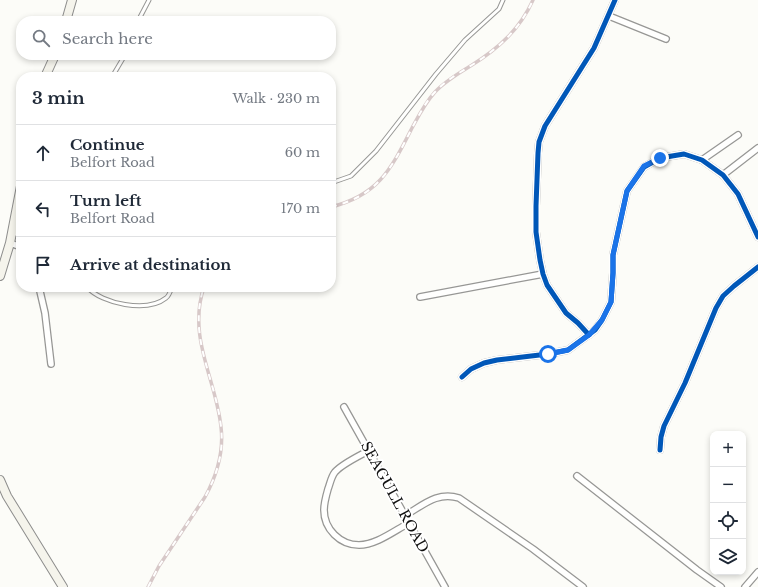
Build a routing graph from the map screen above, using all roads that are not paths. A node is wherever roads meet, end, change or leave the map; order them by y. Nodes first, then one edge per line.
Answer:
1 (72, 0) edge
2 (149, 0) edge
3 (503, 0) edge
4 (615, 0) edge
5 (67, 16) edge
6 (141, 16) edge
7 (609, 16) junction
8 (666, 39) dead end
9 (53, 60) edge
10 (122, 60) edge
11 (47, 72) edge
12 (115, 72) edge
13 (738, 135) dead end
14 (758, 148) edge
15 (702, 160) junction
16 (723, 175) junction
17 (336, 181) edge
18 (16, 213) edge
19 (12, 234) junction
20 (16, 234) edge
21 (758, 237) edge
22 (10, 243) junction
23 (16, 245) edge
24 (758, 267) edge
25 (543, 274) junction
26 (0, 276) edge
27 (40, 292) edge
28 (91, 292) edge
29 (170, 292) edge
30 (420, 297) dead end
31 (589, 335) junction
32 (51, 364) dead end
33 (462, 377) dead end
34 (344, 407) dead end
35 (368, 450) junction
36 (660, 450) dead end
37 (577, 476) dead end
38 (0, 480) edge
39 (406, 515) junction
40 (409, 523) junction
41 (758, 572) edge
42 (63, 587) edge
43 (445, 587) edge
44 (583, 587) edge
45 (721, 587) edge
46 (745, 587) edge

1 - 5 main road
2 - 6 lane
3 - 17 lane
4 - 7 street
7 - 8 street
7 - 25 street
9 - 11 main road
10 - 12 lane
13 - 15 street
14 - 16 street
15 - 16 street
15 - 31 street
16 - 21 street
18 - 19 main road
19 - 20 lane
19 - 22 main road
22 - 23 street
22 - 26 main road
24 - 36 street
25 - 30 street
25 - 31 street
27 - 32 street
28 - 29 lane
31 - 33 street
34 - 35 street, SEAGULL ROAD
35 - 39 street, SEAGULL ROAD
35 - 40 street
37 - 45 street
38 - 42 main road
39 - 40 street, SEAGULL ROAD
39 - 44 street
40 - 43 street, SEAGULL ROAD
41 - 46 street

